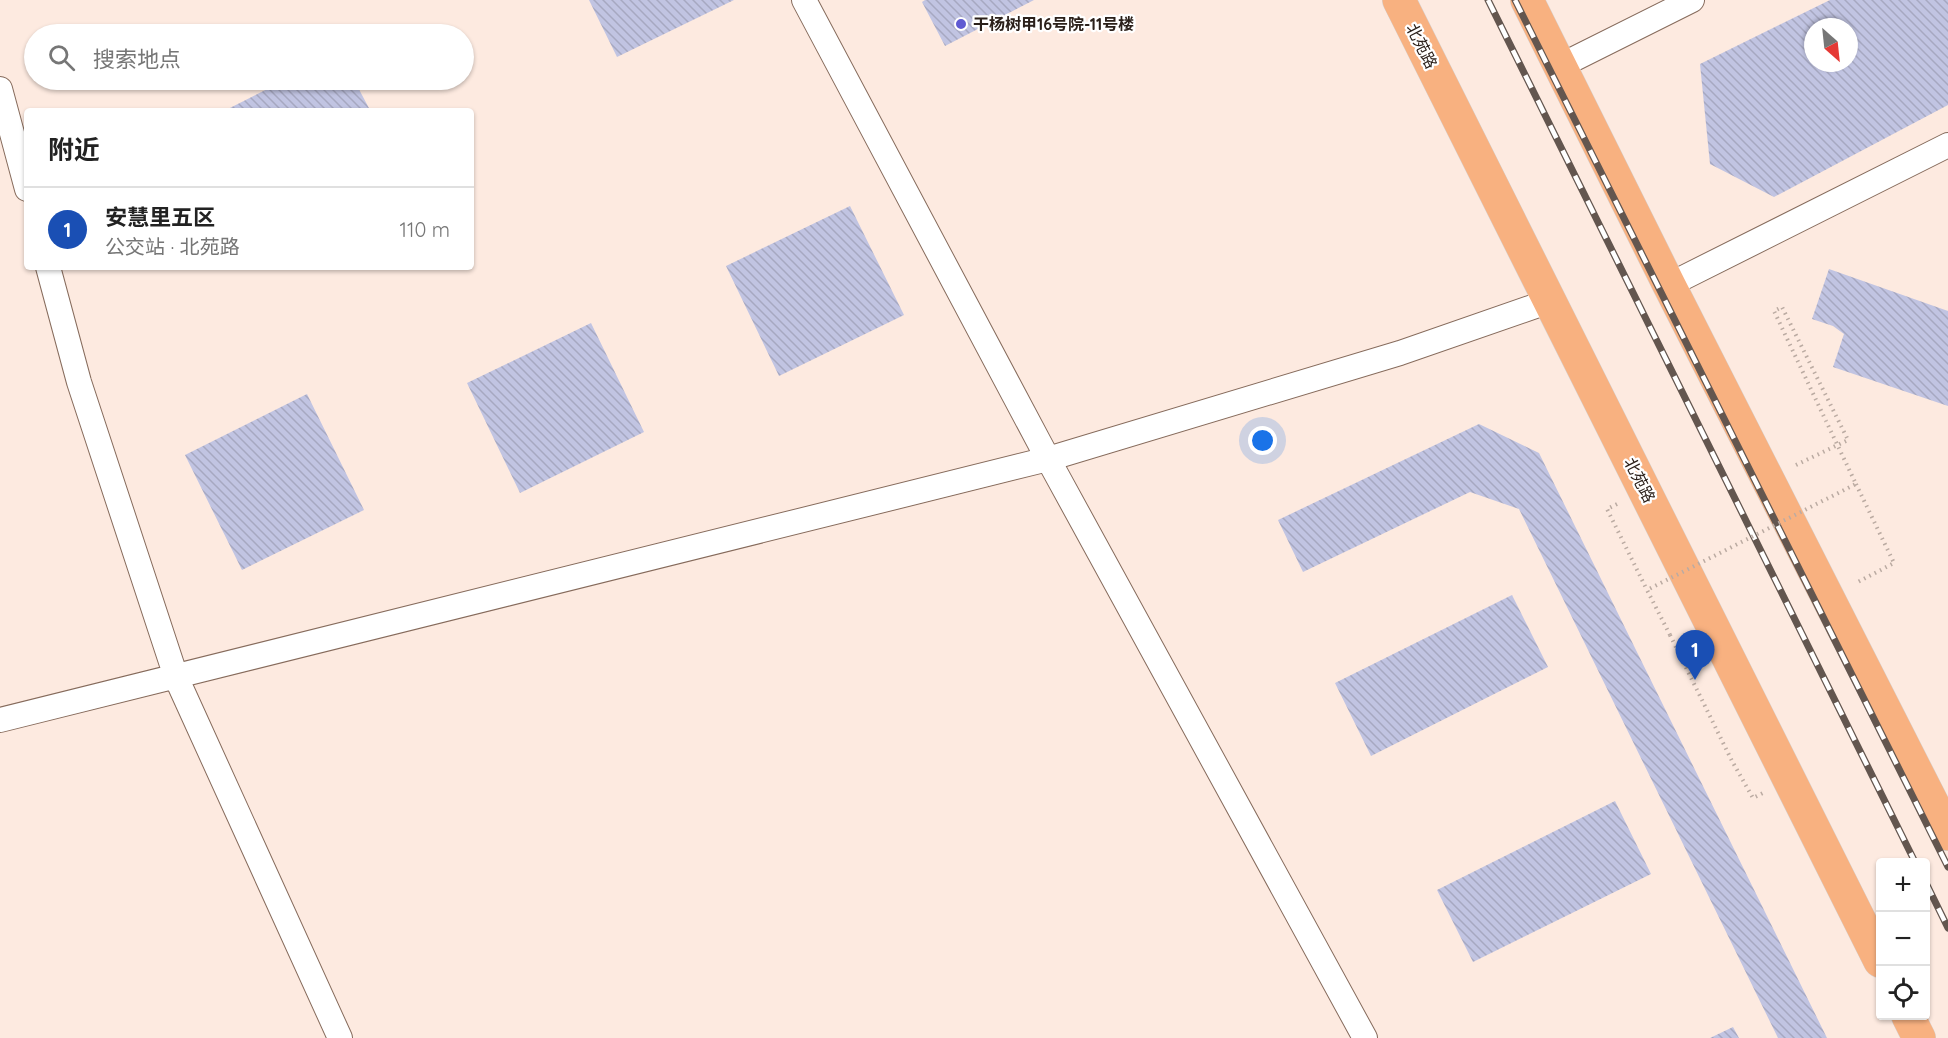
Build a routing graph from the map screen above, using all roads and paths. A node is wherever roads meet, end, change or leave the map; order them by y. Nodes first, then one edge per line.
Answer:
1 (804, 0) edge
2 (1399, 0) edge
3 (1527, 0) edge
4 (1692, 0) edge
5 (1560, 66) junction
6 (0, 89) edge
7 (1948, 145) edge
8 (24, 178) edge
9 (49, 270) edge
10 (1669, 285) junction
11 (1550, 301) junction
12 (1048, 459) junction
13 (1768, 479) junction
14 (1856, 484) junction
15 (1607, 509) dead end
16 (1647, 590) junction
17 (1828, 598) junction
18 (176, 677) junction
19 (0, 720) edge
20 (1732, 760) dead end
21 (1948, 834) edge
22 (1876, 951) edge
23 (1910, 1020) edge
24 (340, 1038) edge
25 (1365, 1038) edge
26 (1919, 1038) edge

1 - 12 street
2 - 11 main road, 北苑路
3 - 5 main road
4 - 5 street
5 - 10 main road
6 - 8 street
7 - 10 street
9 - 18 street
10 - 13 main road
11 - 12 street
11 - 22 main road, 北苑路
12 - 18 street
12 - 25 street
13 - 14 path, bridge
13 - 17 main road
14 - 16 path, bridge
14 - 17 path
15 - 16 path
16 - 20 path, bridge
17 - 21 main road
18 - 19 street
18 - 24 street
23 - 26 main road

